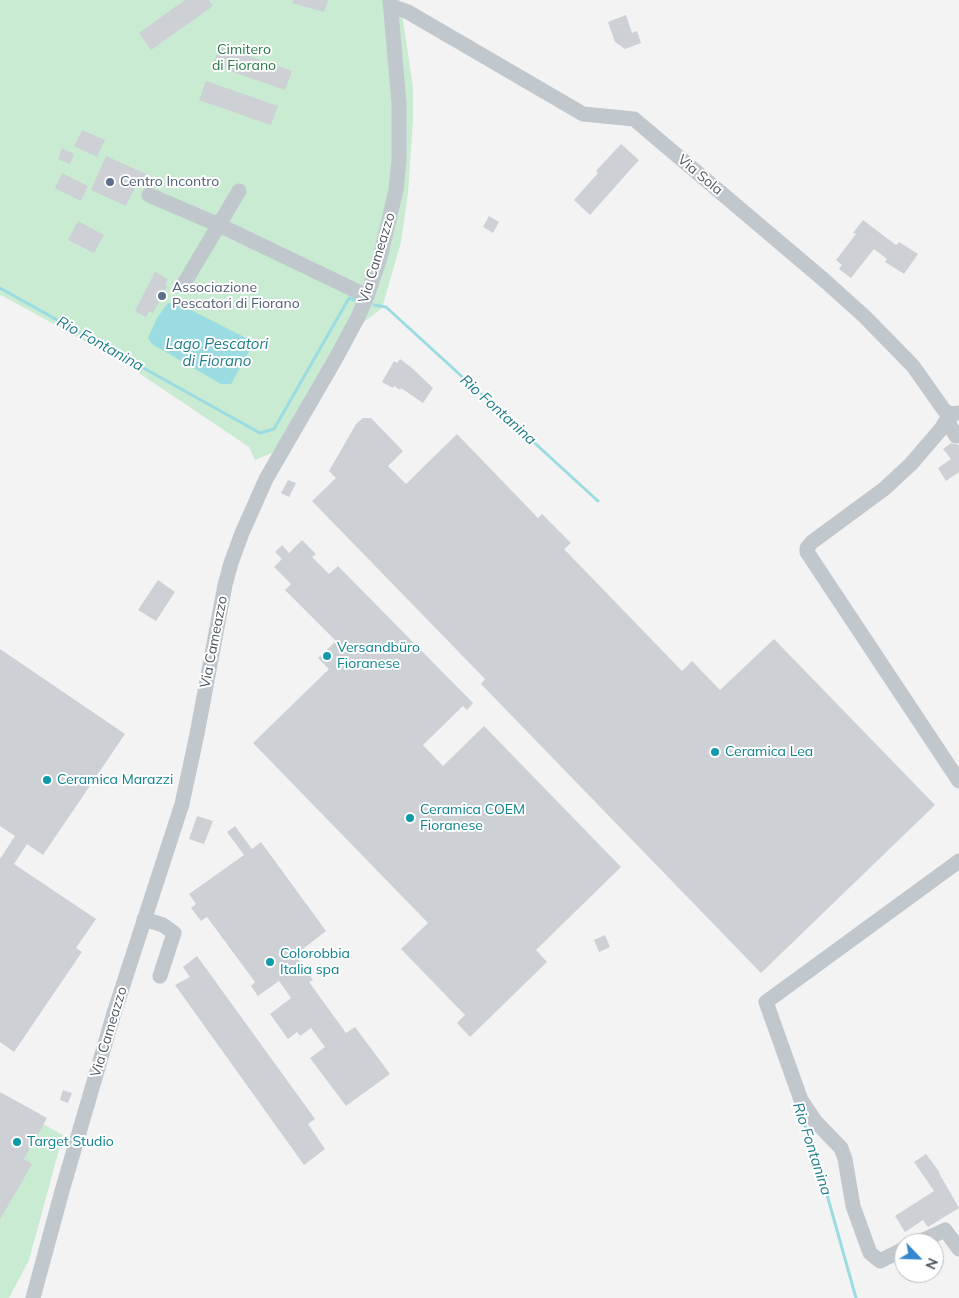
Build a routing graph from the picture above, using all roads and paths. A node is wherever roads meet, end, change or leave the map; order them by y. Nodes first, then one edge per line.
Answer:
1 (391, 5) edge
2 (239, 190) dead end
3 (149, 195) dead end
4 (219, 225) junction
5 (185, 282) dead end
6 (367, 296) junction
7 (954, 414) edge
8 (956, 436) dead end
9 (959, 781) edge
10 (959, 861) edge
11 (144, 919) junction
12 (160, 976) dead end
13 (939, 1233) edge
14 (959, 1249) edge
15 (894, 1254) edge
16 (33, 1298) edge

1 - 6 street, Via Cameazzo
1 - 7 street, Via Sola
2 - 4 street
3 - 4 street
4 - 5 street
4 - 6 street
6 - 11 street, Via Cameazzo
7 - 8 street
7 - 9 street
10 - 15 street
11 - 12 street
11 - 16 street, Via Cameazzo
13 - 14 street

